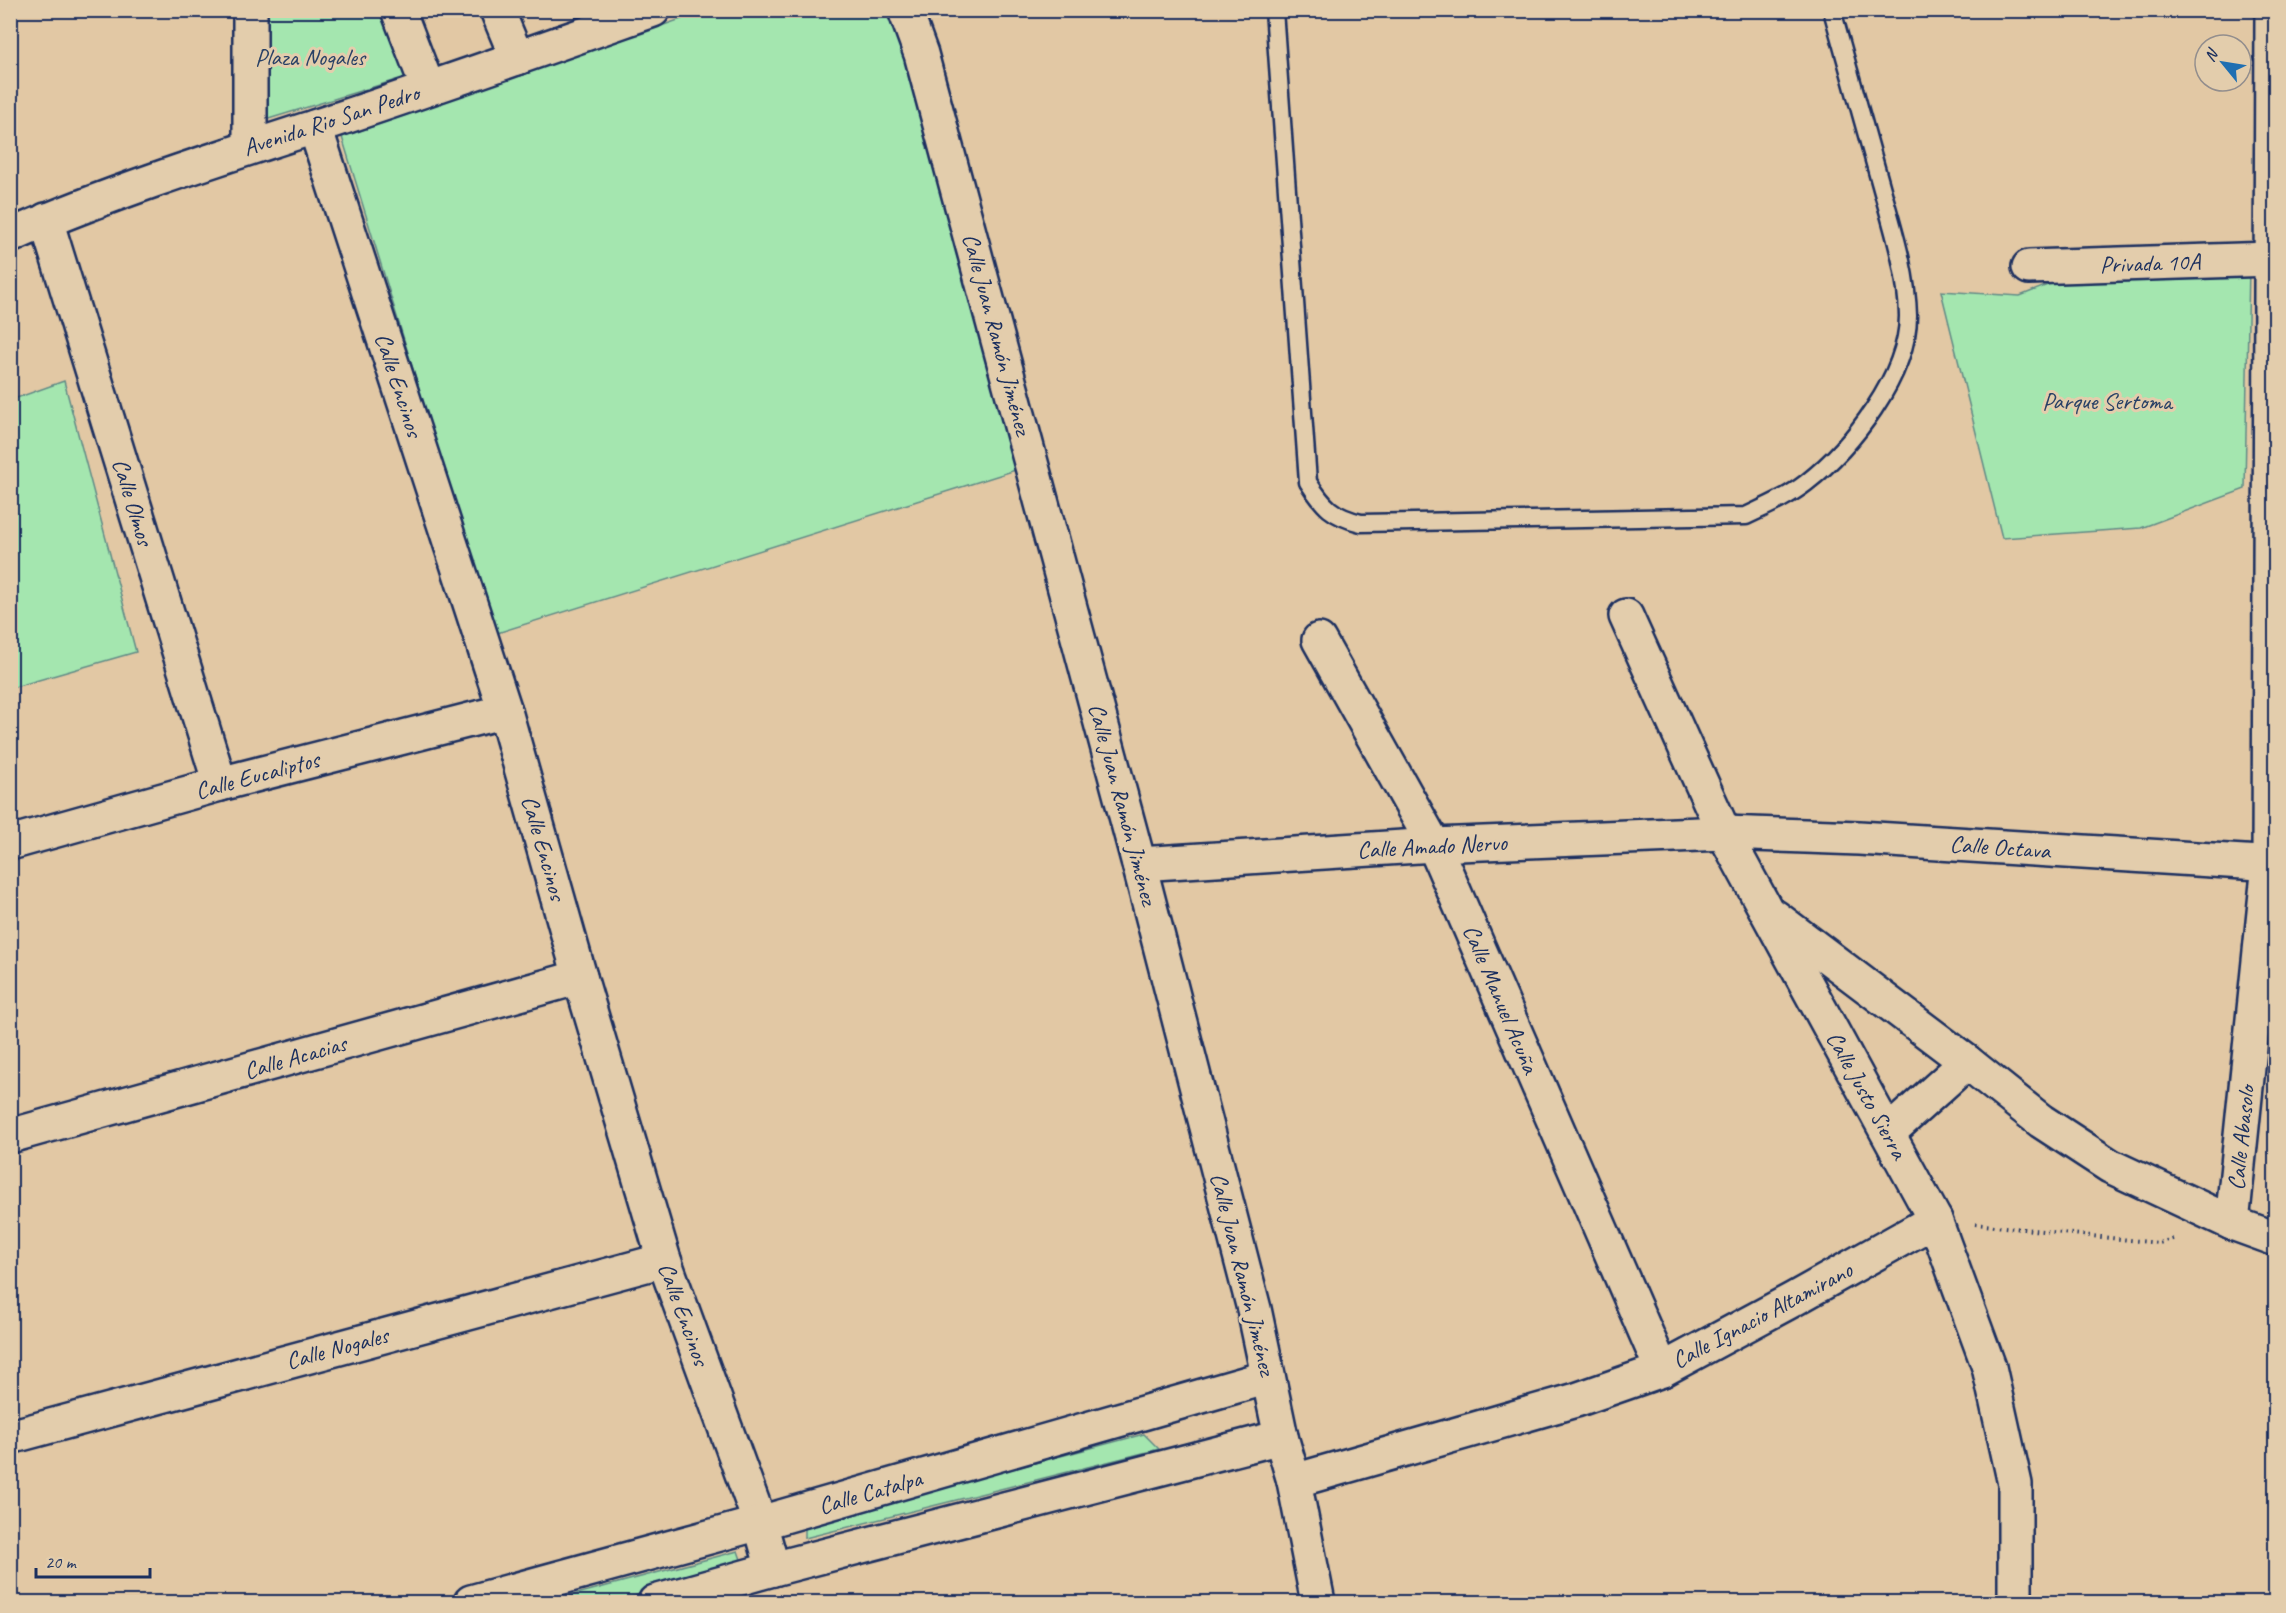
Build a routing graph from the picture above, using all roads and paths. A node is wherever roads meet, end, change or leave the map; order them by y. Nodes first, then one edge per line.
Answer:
1 (250, 10) edge
2 (398, 10) edge
3 (497, 10) edge
4 (653, 10) edge
5 (905, 10) edge
6 (1274, 10) edge
7 (1832, 10) edge
8 (2272, 10) edge
9 (517, 58) junction
10 (428, 88) junction
11 (315, 127) junction
12 (250, 146) junction
13 (46, 220) junction
14 (10, 236) edge
15 (2029, 267) dead end
16 (2273, 279) edge
17 (1626, 616) dead end
18 (1319, 640) dead end
19 (505, 711) junction
20 (220, 784) junction
21 (1725, 833) junction
22 (10, 843) edge
23 (1434, 845) junction
24 (1139, 864) junction
25 (2272, 864) edge
26 (1767, 911) junction
27 (580, 977) junction
28 (1967, 1062) junction
29 (1888, 1133) junction
30 (10, 1136) edge
31 (1935, 1220) junction
32 (2232, 1223) junction
33 (2180, 1238) dead end
34 (2276, 1239) edge
35 (664, 1260) junction
36 (1662, 1370) junction
37 (1268, 1377) junction
38 (10, 1437) edge
39 (1281, 1437) junction
40 (1294, 1481) junction
41 (760, 1523) junction
42 (773, 1569) junction
43 (471, 1602) edge
44 (655, 1602) edge
45 (1318, 1602) edge
46 (2015, 1602) edge

1 - 12 street
2 - 10 street
3 - 9 street
4 - 9 street, Avenida Rio San Pedro
5 - 24 street, Calle Juan Ramón Jiménez
6 - 7 lane
8 - 16 street, Calle Abasolo
9 - 10 street, Avenida Rio San Pedro
10 - 11 street, Avenida Rio San Pedro
11 - 12 street, Avenida Rio San Pedro
11 - 19 street, Calle Encinos
12 - 13 street, Avenida Rio San Pedro
13 - 14 street, Avenida Rio San Pedro
13 - 20 street, Calle Olmos
15 - 16 street, Privada 10A
16 - 25 street, Calle Abasolo
17 - 21 street, Calle Justo Sierra
18 - 23 street, Calle Manuel Acuña
19 - 20 street, Calle Eucaliptos
19 - 27 street, Calle Encinos
20 - 22 street, Calle Eucaliptos
21 - 23 street, Calle Amado Nervo
21 - 25 street, Calle Octava
21 - 26 street, Calle Justo Sierra
23 - 24 street, Calle Amado Nervo
23 - 36 street, Calle Manuel Acuña
24 - 37 street, Calle Juan Ramón Jiménez
25 - 32 street, Calle Abasolo
26 - 28 street
26 - 29 street, Calle Justo Sierra
27 - 30 street, Calle Acacias
27 - 35 street, Calle Encinos
28 - 29 street
28 - 32 street
29 - 31 street, Calle Justo Sierra
31 - 33 path
31 - 36 street, Calle Ignacio Altamirano
31 - 46 street, Calle Justo Sierra
32 - 34 street
35 - 38 street, Calle Nogales
35 - 41 street, Calle Encinos
36 - 40 street, Calle Ignacio Altamirano
37 - 39 street, Calle Juan Ramón Jiménez
37 - 41 street, Calle Catalpa
39 - 40 street, Calle Juan Ramón Jiménez
39 - 42 street, Calle Catalpa
40 - 45 street, Calle Juan Ramón Jiménez
41 - 42 street, Calle Encinos
41 - 43 street, Calle Catalpa
42 - 44 street, Calle Catalpa

